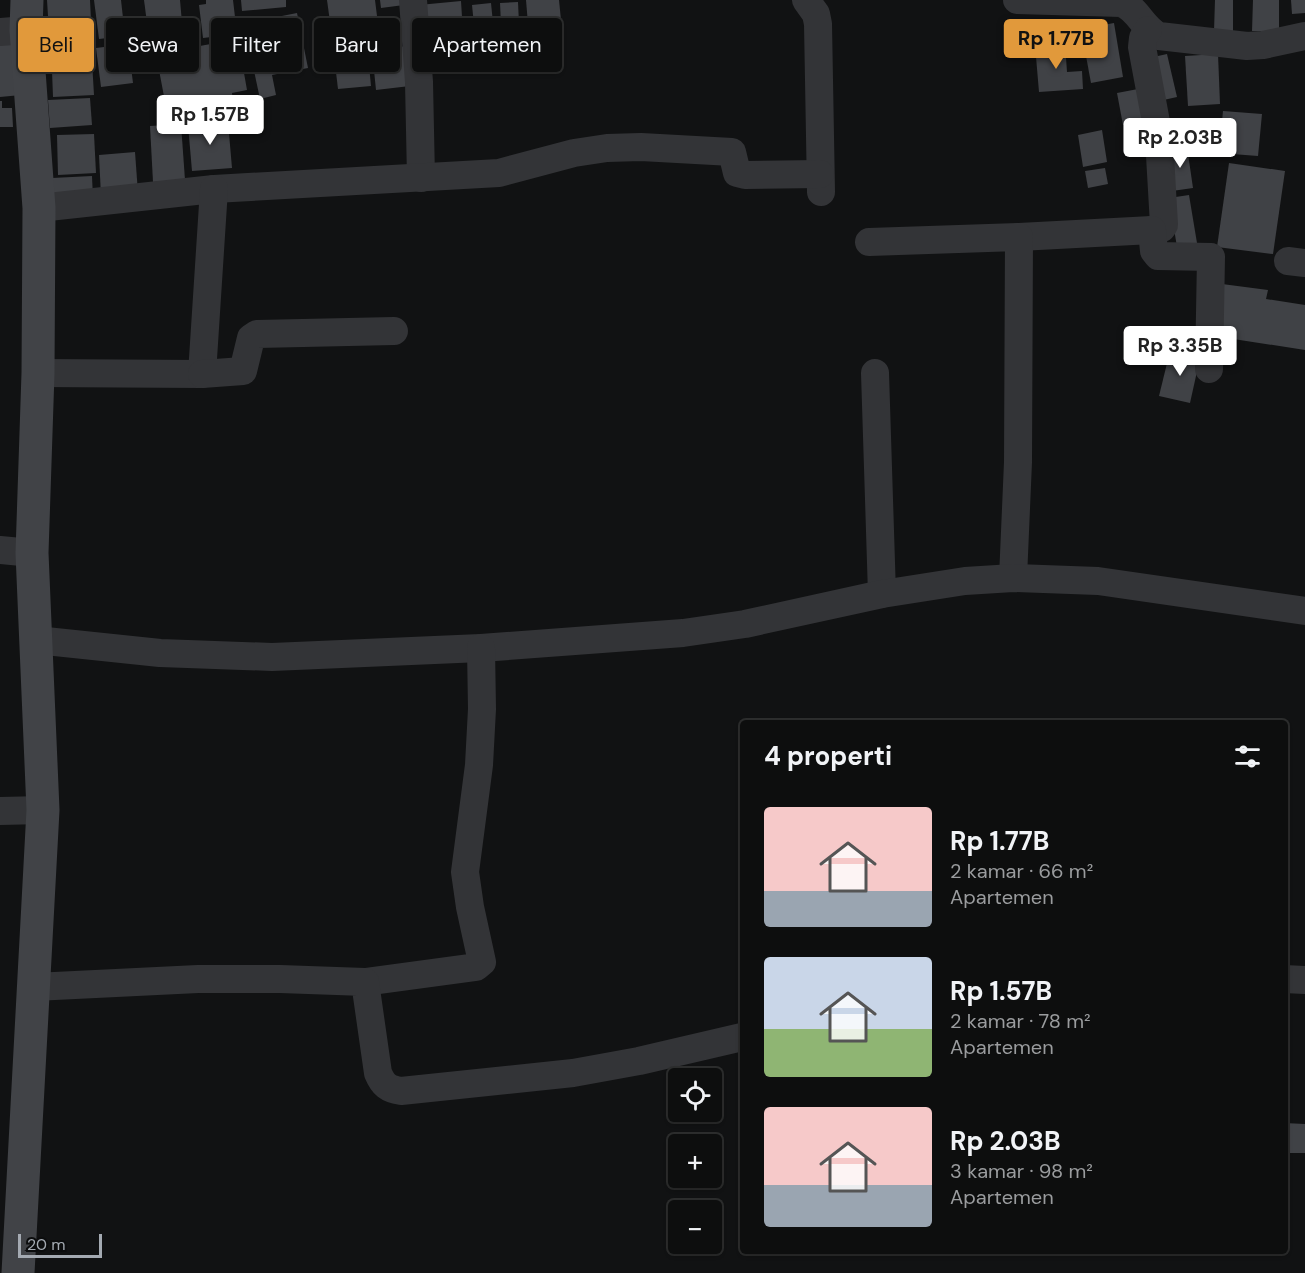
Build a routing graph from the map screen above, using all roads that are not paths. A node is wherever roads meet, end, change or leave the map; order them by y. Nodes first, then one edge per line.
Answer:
1 (413, 0) edge
2 (806, 0) edge
3 (1017, 0) edge
4 (1148, 30) junction
5 (1305, 36) edge
6 (24, 72) edge
7 (421, 178) junction
8 (214, 189) junction
9 (39, 208) junction
10 (1152, 230) junction
11 (1019, 237) junction
12 (869, 242) dead end
13 (394, 331) dead end
14 (1209, 369) dead end
15 (38, 373) junction
16 (875, 373) dead end
17 (202, 374) junction
18 (0, 550) edge
19 (32, 553) junction
20 (1013, 578) junction
21 (882, 594) junction
22 (1305, 611) edge
23 (36, 640) junction
24 (481, 648) junction
25 (43, 810) junction
26 (0, 811) edge
27 (1288, 979) edge
28 (1305, 980) edge
29 (365, 982) junction
30 (34, 987) junction
31 (740, 1037) edge
32 (18, 1273) edge

1 - 7 street
2 - 7 street
3 - 4 street
4 - 5 street
4 - 10 street
6 - 9 street
7 - 8 street
8 - 9 street
8 - 17 street
9 - 15 street
10 - 11 street
10 - 14 street
11 - 12 street
11 - 20 street
13 - 17 street
15 - 17 street
15 - 19 street
16 - 21 street
18 - 19 street
19 - 23 street
20 - 21 street
20 - 22 street
21 - 24 street
23 - 24 street
23 - 25 street
24 - 29 street
25 - 26 street
25 - 30 street
27 - 28 street
29 - 30 street
29 - 31 street
30 - 32 street

